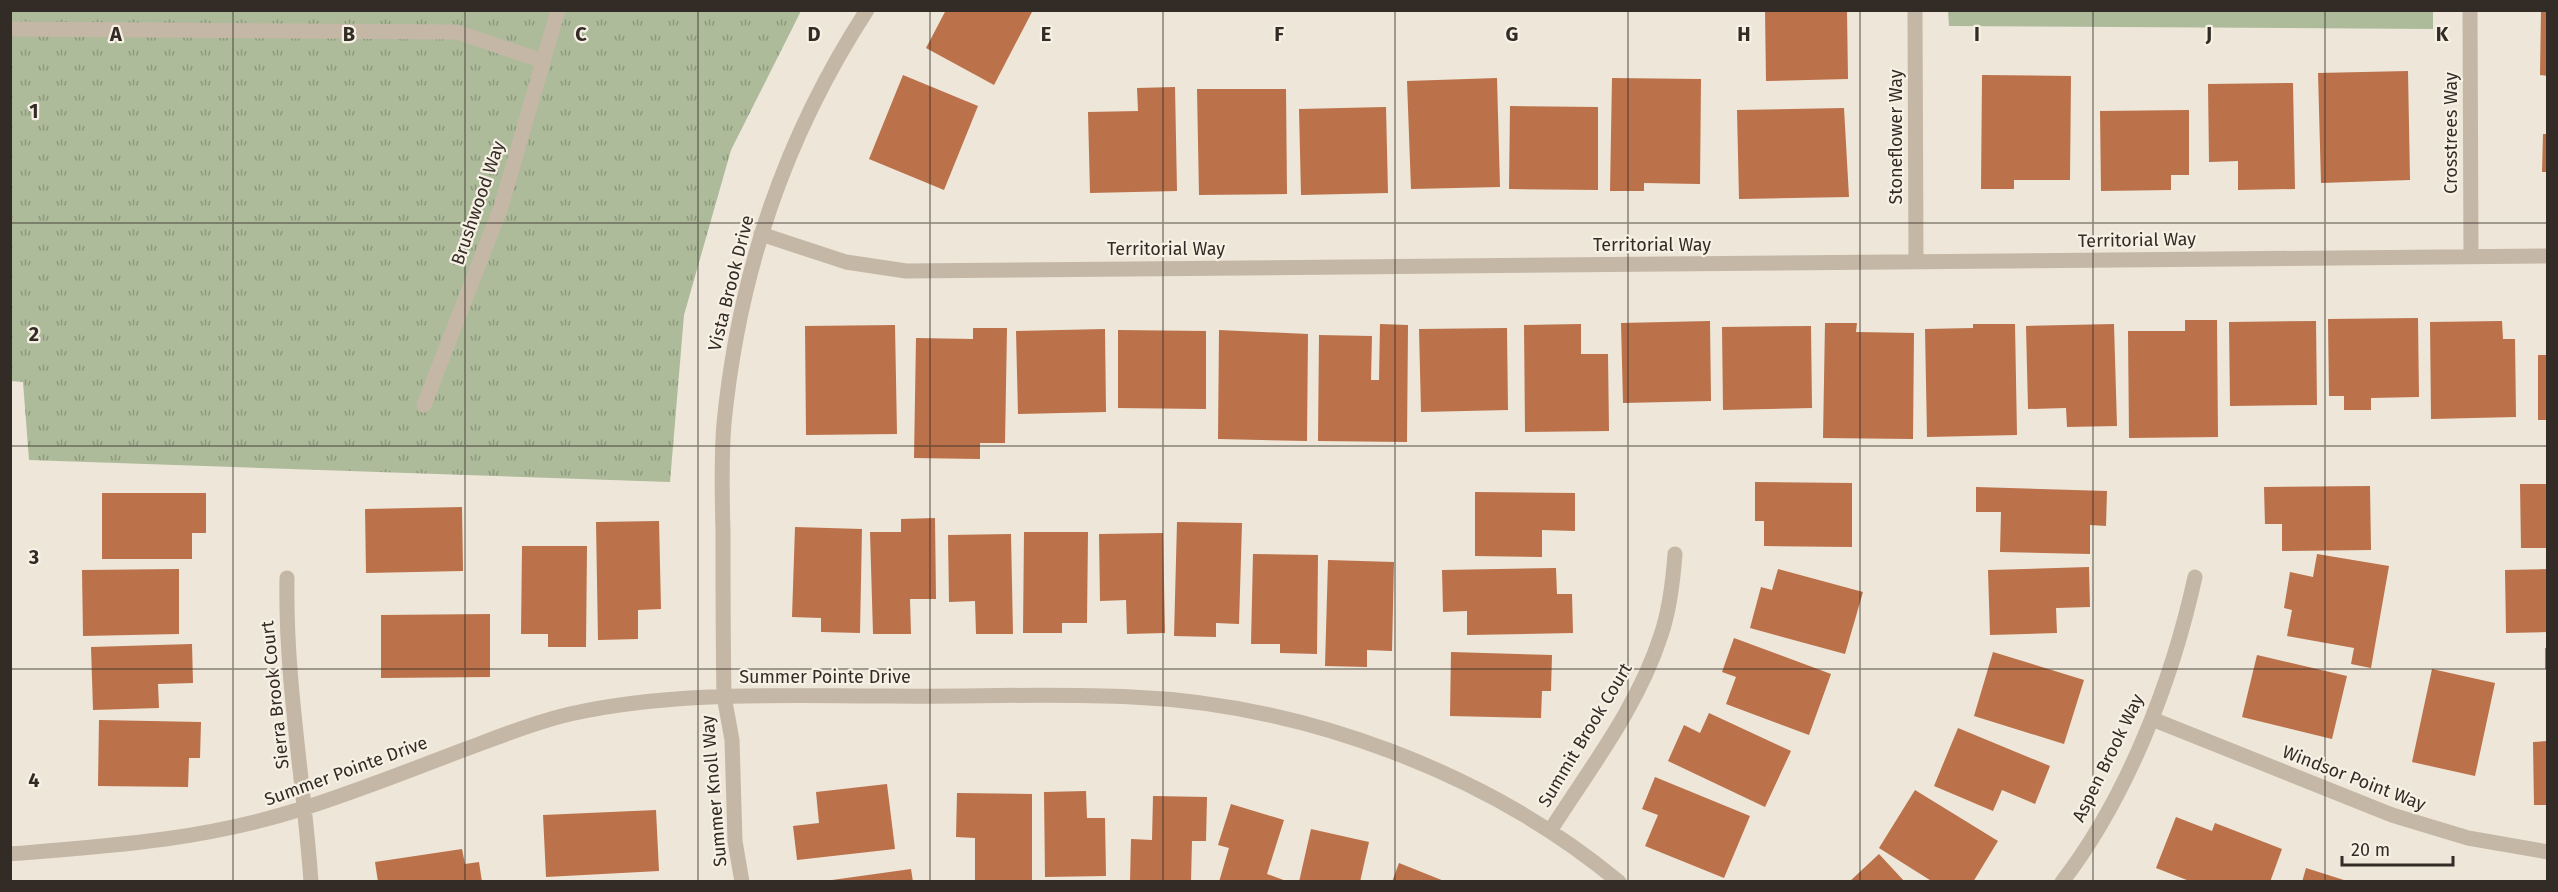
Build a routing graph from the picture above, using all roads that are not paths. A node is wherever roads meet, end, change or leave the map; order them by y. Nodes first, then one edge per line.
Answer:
1 (558, 10) edge
2 (867, 10) edge
3 (1915, 10) edge
4 (2470, 10) edge
5 (10, 29) edge
6 (543, 61) junction
7 (761, 234) junction
8 (2471, 256) junction
9 (2547, 256) edge
10 (1916, 262) junction
11 (423, 405) dead end
12 (1676, 554) dead end
13 (2195, 576) dead end
14 (287, 578) dead end
15 (724, 696) junction
16 (2152, 719) junction
17 (306, 808) junction
18 (1550, 831) junction
19 (2547, 852) edge
20 (10, 854) edge
21 (311, 882) edge
22 (742, 882) edge
23 (1619, 882) edge
24 (2062, 882) edge

1 - 6 street, Brushwood Way
2 - 7 street, Vista Brook Drive
3 - 10 street, Stoneflower Way
4 - 8 street, Crosstrees Way
5 - 6 street
6 - 11 street, Brushwood Way
7 - 10 street, Territorial Way
7 - 15 street, Vista Brook Drive
8 - 9 street, Territorial Way
8 - 10 street, Territorial Way
12 - 18 street, Summit Brook Court
13 - 16 street, Aspen Brook Way
14 - 17 street, Sierra Brook Court
15 - 17 street, Summer Pointe Drive
15 - 18 street, Summer Pointe Drive
15 - 22 street, Summer Knoll Way
16 - 19 street, Windsor Point Way
16 - 24 street, Aspen Brook Way
17 - 20 street, Summer Pointe Drive
17 - 21 street, Sierra Brook Court
18 - 23 street, Summer Pointe Drive

